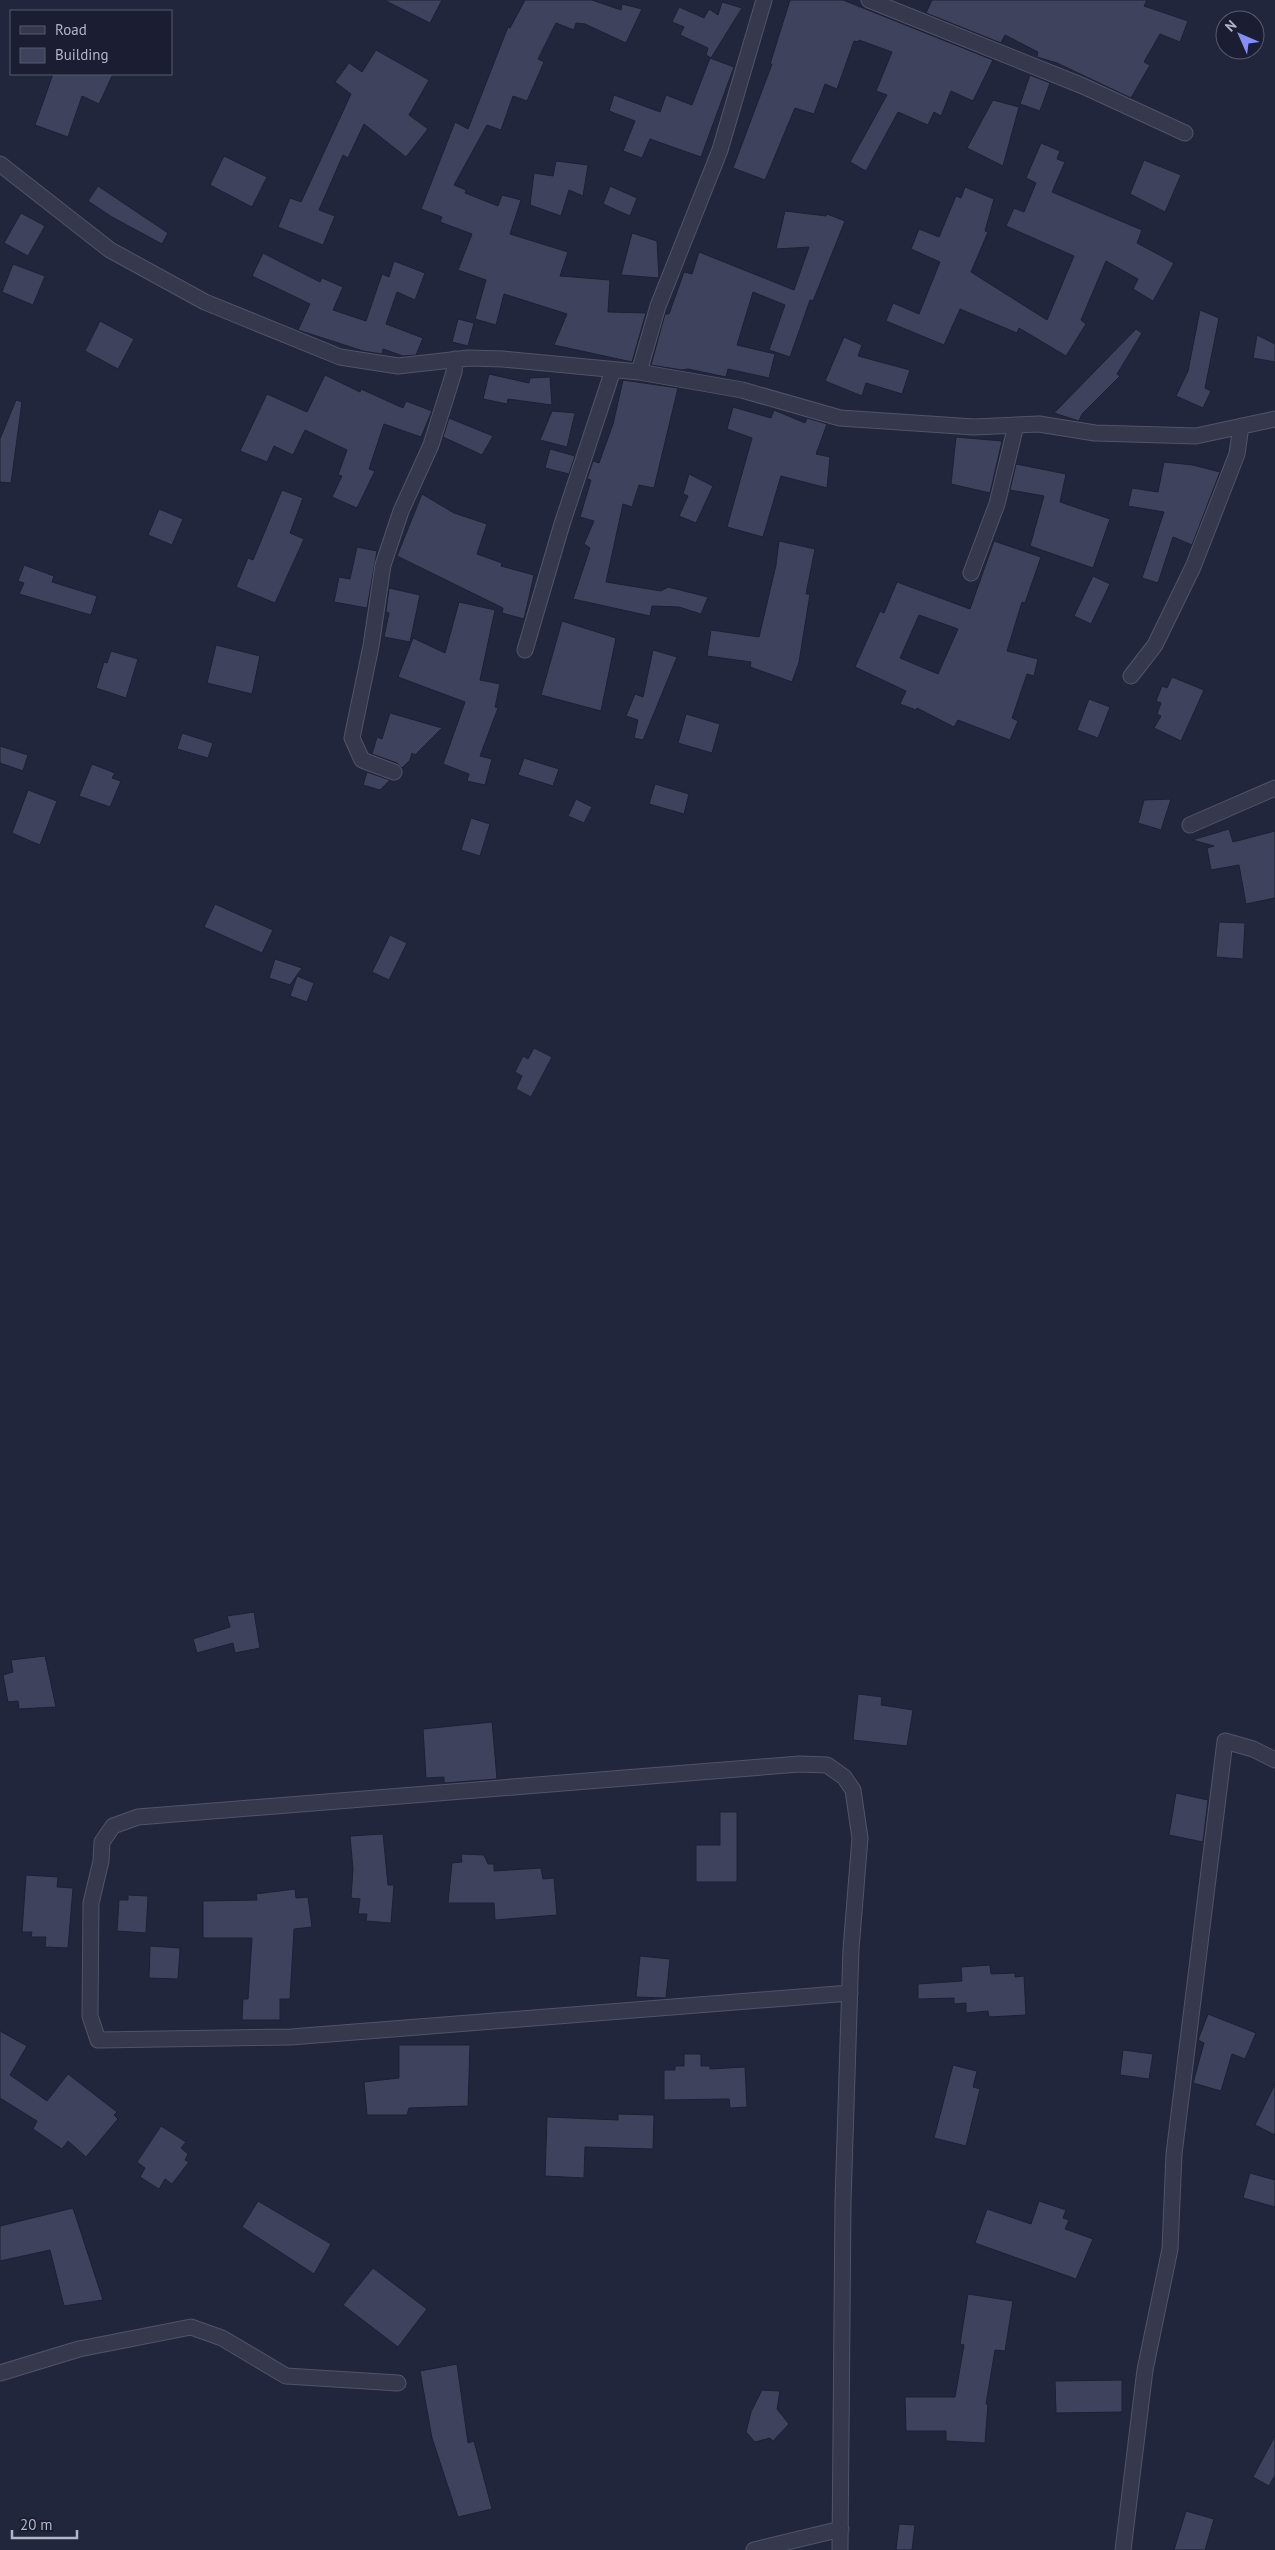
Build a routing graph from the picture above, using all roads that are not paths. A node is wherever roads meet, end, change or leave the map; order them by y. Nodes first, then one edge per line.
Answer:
1 (764, 0) edge
2 (869, 0) edge
3 (1185, 134) dead end
4 (0, 164) edge
5 (455, 359) junction
6 (613, 370) junction
7 (639, 372) junction
8 (1275, 419) edge
9 (1016, 425) junction
10 (1241, 426) junction
11 (971, 573) dead end
12 (525, 650) dead end
13 (1131, 676) dead end
14 (394, 772) dead end
15 (1275, 788) edge
16 (1190, 825) dead end
17 (1275, 1760) edge
18 (850, 1993) junction
19 (0, 2373) edge
20 (398, 2383) dead end
21 (841, 2529) junction
22 (754, 2550) edge
23 (840, 2550) edge
24 (1123, 2550) edge

1 - 7 street
2 - 3 street
4 - 5 street
5 - 6 street
5 - 14 street
6 - 7 street
6 - 12 street
7 - 9 street
8 - 10 street
9 - 10 street
9 - 11 street
10 - 13 street
15 - 16 street
17 - 24 street
18 - 18 street
18 - 21 street
19 - 20 street
21 - 22 street
21 - 23 street

